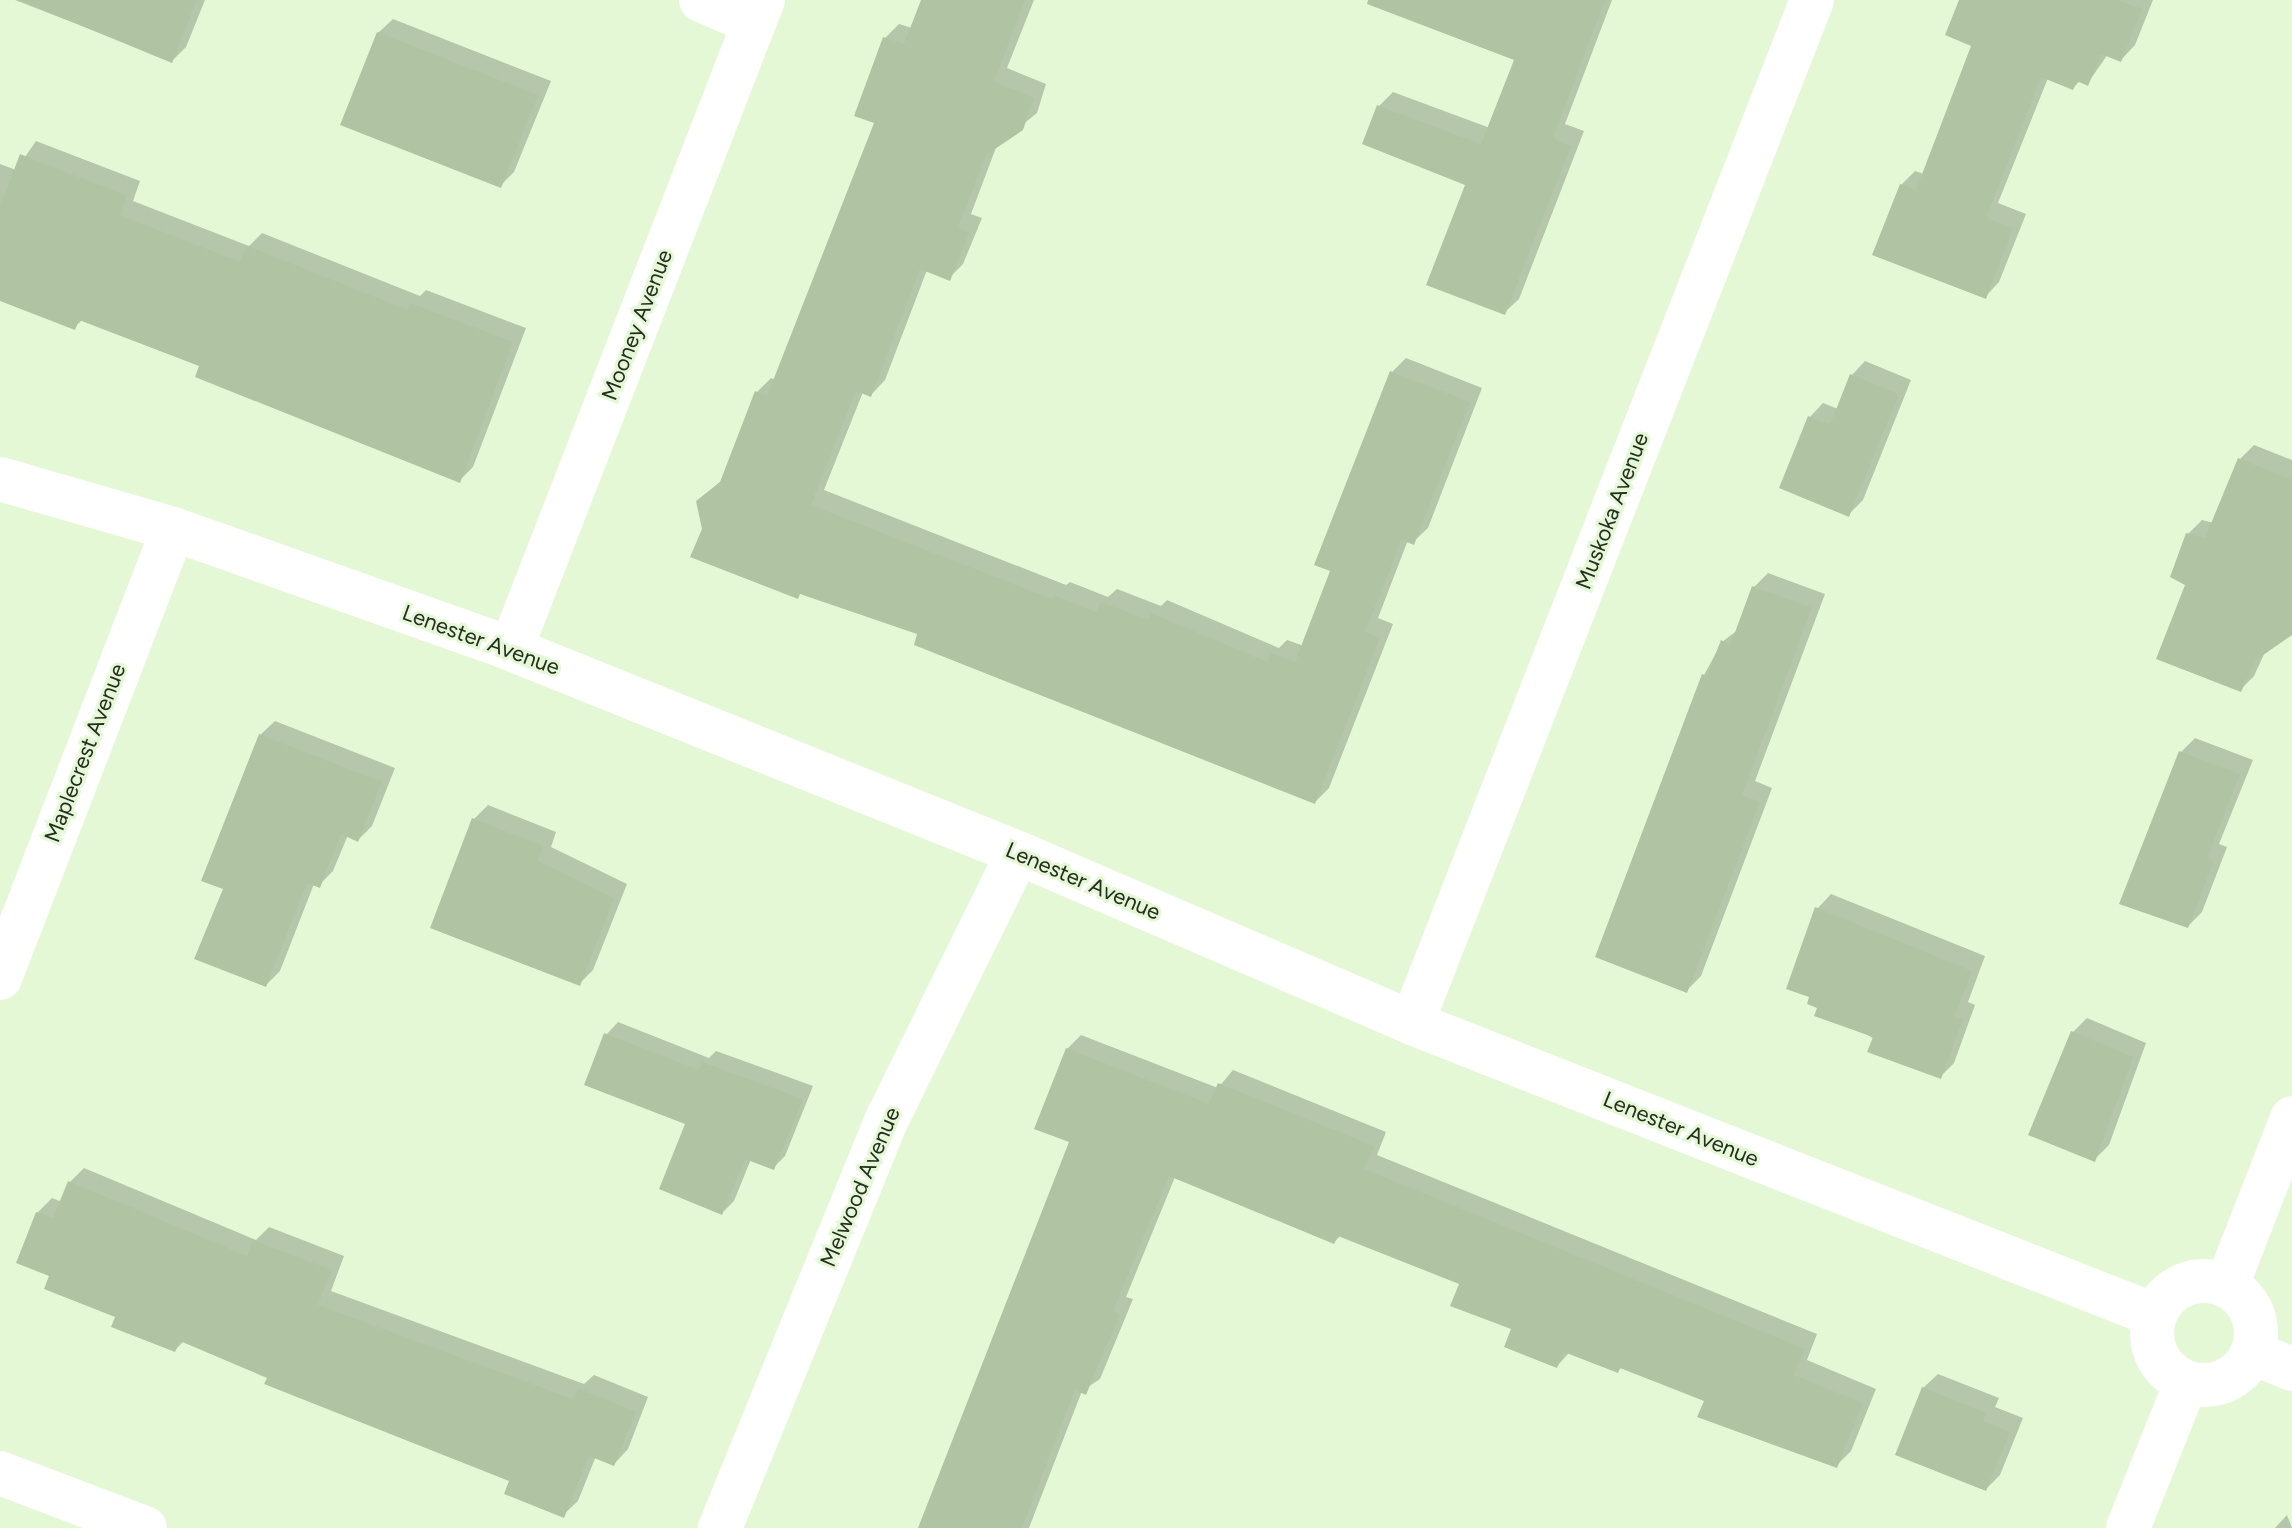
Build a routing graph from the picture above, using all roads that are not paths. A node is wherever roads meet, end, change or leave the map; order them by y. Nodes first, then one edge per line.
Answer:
1 (701, 0) edge
2 (1812, 0) edge
3 (759, 12) edge
4 (0, 479) edge
5 (173, 529) junction
6 (511, 649) junction
7 (1018, 853) junction
8 (0, 978) edge
9 (1412, 1023) junction
10 (2292, 1118) edge
11 (2227, 1285) junction
12 (2154, 1315) junction
13 (2272, 1361) edge
14 (2186, 1383) junction
15 (0, 1473) edge
16 (145, 1528) edge
17 (720, 1528) edge
18 (2128, 1528) edge

1 - 3 street
2 - 9 street, Muskoka Avenue
3 - 6 street, Mooney Avenue
4 - 5 street, Lenester Avenue
5 - 6 street, Lenester Avenue
5 - 8 street, Maplecrest Avenue
6 - 7 street, Lenester Avenue
7 - 9 street, Lenester Avenue
7 - 17 street, Melwood Avenue
9 - 12 street, Lenester Avenue
10 - 11 street
11 - 12 street
11 - 13 street
12 - 14 street
13 - 14 street
14 - 18 street
15 - 16 street

